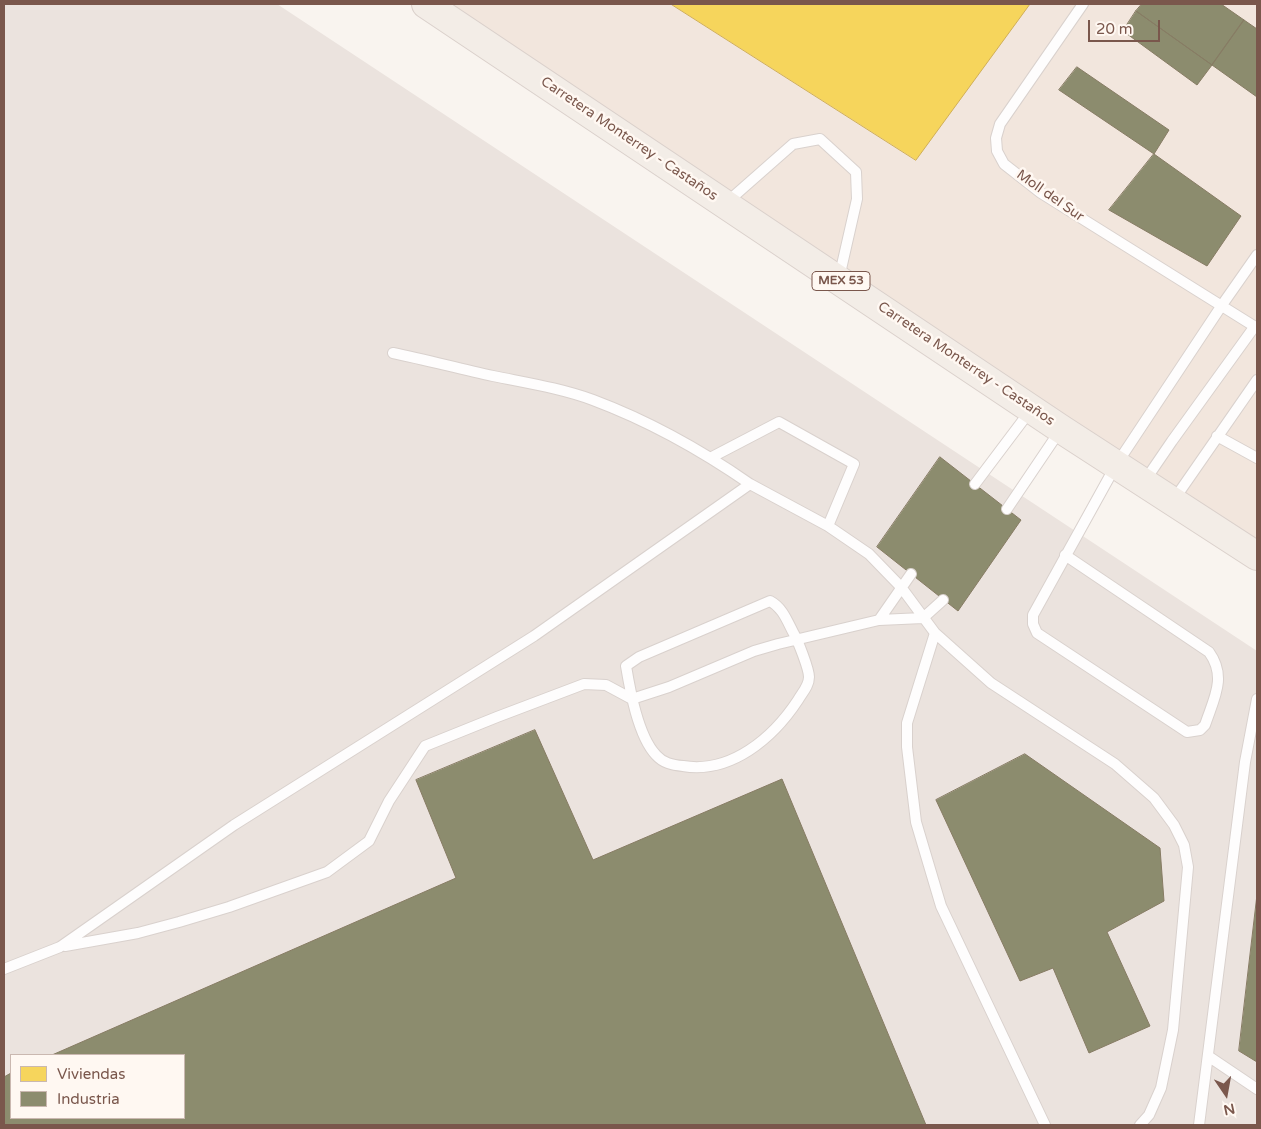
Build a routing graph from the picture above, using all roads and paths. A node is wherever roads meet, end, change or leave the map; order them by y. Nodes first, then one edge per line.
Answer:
1 (426, 4) edge
2 (1084, 4) edge
3 (726, 204) junction
4 (1257, 255) edge
5 (838, 279) junction
6 (1222, 305) junction
7 (1256, 327) edge
8 (393, 352) dead end
9 (1257, 380) edge
10 (1032, 408) junction
11 (1061, 428) junction
12 (1217, 436) junction
13 (712, 457) junction
14 (1257, 458) edge
15 (1116, 465) junction
16 (1143, 483) junction
17 (750, 484) junction
18 (975, 484) dead end
19 (1172, 502) junction
20 (1007, 509) dead end
21 (828, 526) junction
22 (1065, 555) junction
23 (1257, 556) edge
24 (911, 574) dead end
25 (901, 587) junction
26 (943, 600) dead end
27 (923, 618) junction
28 (879, 620) junction
29 (935, 633) junction
30 (798, 640) junction
31 (632, 699) junction
32 (1257, 700) edge
33 (60, 947) junction
34 (4, 969) edge
35 (1208, 1056) junction
36 (1257, 1089) edge
37 (1045, 1125) edge
38 (1140, 1125) edge
39 (1199, 1125) edge

1 - 3 main road, Carretera Monterrey - Castaños / MEX 53
2 - 6 lane, Moll del Sur
3 - 5 main road, Carretera Monterrey - Castaños / MEX 53
3 - 5 lane
4 - 6 lane
5 - 10 main road, Carretera Monterrey - Castaños / MEX 53
6 - 7 lane, Moll del Sur
6 - 15 lane
7 - 16 lane
8 - 13 lane
9 - 12 lane
10 - 11 main road, Carretera Monterrey - Castaños / MEX 53
10 - 18 lane
11 - 15 main road, Carretera Monterrey - Castaños / MEX 53
11 - 20 lane
12 - 14 lane
12 - 19 lane
13 - 17 lane
13 - 21 lane
15 - 16 main road, Carretera Monterrey - Castaños / MEX 53
15 - 22 lane
16 - 19 main road, Carretera Monterrey - Castaños / MEX 53
17 - 21 lane
17 - 33 lane
19 - 23 main road, Carretera Monterrey - Castaños / MEX 53
21 - 25 lane
22 - 22 lane
24 - 25 lane
25 - 27 lane
25 - 28 lane
26 - 27 lane
27 - 28 lane
27 - 29 lane
28 - 30 lane
29 - 37 lane
29 - 38 lane
30 - 31 lane
30 - 31 lane
30 - 31 lane
31 - 33 lane
32 - 35 lane
33 - 34 lane
35 - 36 lane
35 - 39 lane

